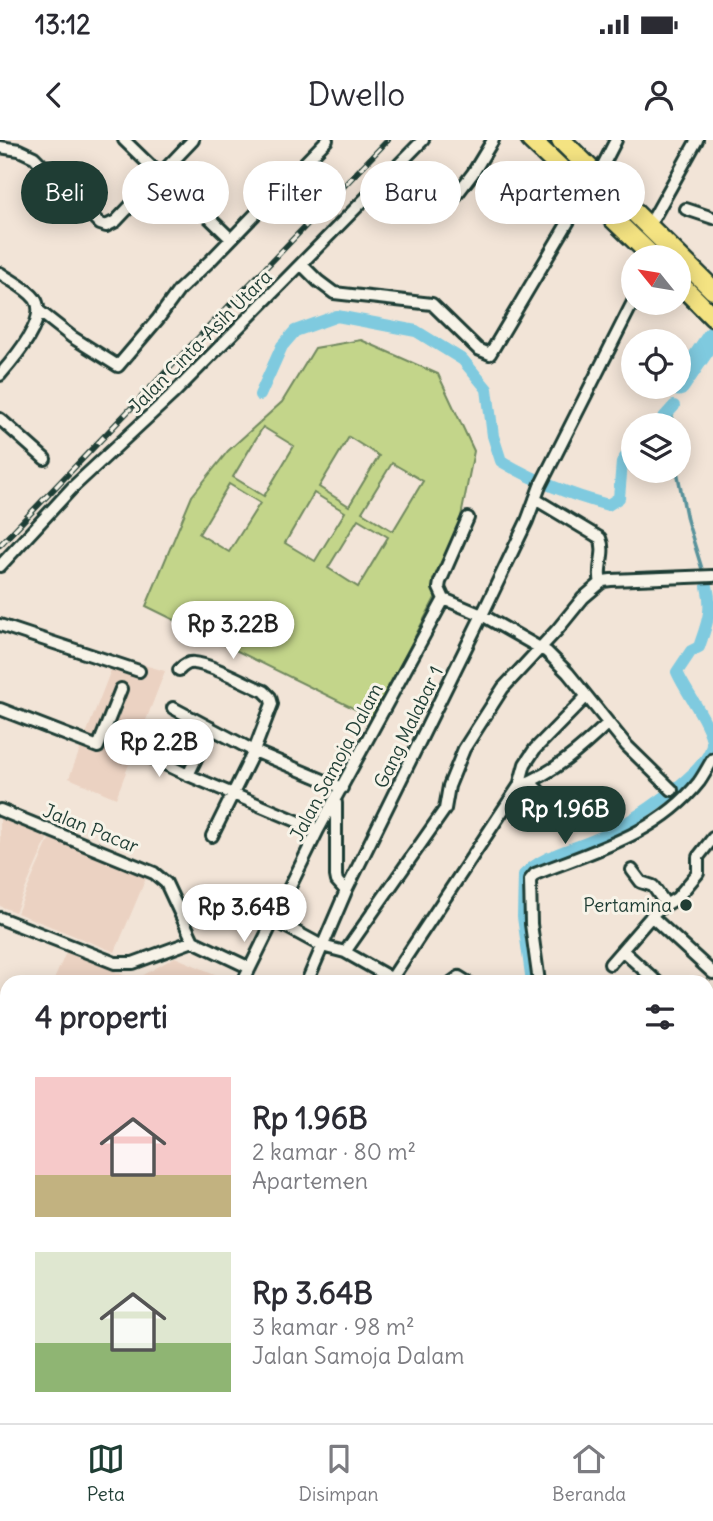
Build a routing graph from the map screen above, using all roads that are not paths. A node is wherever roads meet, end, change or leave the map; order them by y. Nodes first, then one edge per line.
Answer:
1 (124, 140) edge
2 (193, 140) edge
3 (327, 140) edge
4 (423, 140) edge
5 (493, 140) edge
6 (531, 140) edge
7 (561, 140) edge
8 (616, 140) edge
9 (697, 140) edge
10 (0, 147) edge
11 (147, 161) edge
12 (173, 161) edge
13 (553, 161) edge
14 (583, 161) edge
15 (605, 161) edge
16 (461, 190) edge
17 (686, 209) dead end
18 (122, 215) edge
19 (713, 218) edge
20 (645, 222) edge
21 (215, 224) edge
22 (567, 224) edge
23 (619, 224) edge
24 (649, 226) junction
25 (230, 238) junction
26 (641, 245) edge
27 (302, 265) junction
28 (0, 273) edge
29 (713, 290) edge
30 (691, 295) edge
31 (39, 311) junction
32 (626, 315) edge
33 (713, 316) edge
34 (0, 374) edge
35 (0, 419) edge
36 (45, 459) dead end
37 (535, 499) junction
38 (468, 517) dead end
39 (0, 566) edge
40 (713, 576) edge
41 (601, 583) junction
42 (444, 599) junction
43 (482, 615) junction
44 (0, 625) edge
45 (540, 649) junction
46 (179, 670) dead end
47 (139, 671) dead end
48 (121, 689) dead end
49 (586, 697) junction
50 (173, 708) dead end
51 (0, 709) edge
52 (608, 723) junction
53 (211, 728) junction
54 (254, 751) junction
55 (144, 754) dead end
56 (713, 759) edge
57 (188, 775) junction
58 (525, 784) junction
59 (342, 788) junction
60 (672, 790) dead end
61 (232, 795) junction
62 (336, 800) junction
63 (0, 810) edge
64 (559, 812) dead end
65 (318, 830) junction
66 (212, 836) dead end
67 (713, 838) edge
68 (632, 870) dead end
69 (346, 891) junction
70 (665, 904) junction
71 (651, 916) junction
72 (0, 918) edge
73 (274, 920) junction
74 (193, 941) junction
75 (322, 946) junction
76 (622, 950) junction
77 (345, 953) junction
78 (610, 964) dead end
79 (250, 968) junction
80 (713, 974) edge
81 (246, 975) edge
82 (310, 975) edge
83 (386, 975) edge
84 (398, 975) edge
85 (538, 975) edge
86 (649, 975) edge

1 - 11 street
2 - 12 street
3 - 25 street
4 - 27 street, Jalan Cinta-Asih Utara
5 - 16 street
6 - 13 main road
7 - 14 main road
8 - 15 street
9 - 24 street
10 - 18 street
17 - 19 street
20 - 24 main road
21 - 25 street
22 - 27 street
23 - 26 main road
24 - 29 main road
25 - 31 street
27 - 39 street, Jalan Cinta-Asih Utara
28 - 31 street
30 - 33 main road
31 - 34 street
32 - 37 street, Gang Malabar 1
35 - 36 street
37 - 41 street
37 - 43 street, Gang Malabar 1
38 - 42 street
40 - 41 street
41 - 45 street
42 - 43 street
42 - 59 street, Jalan Samoja Dalam
43 - 45 street
43 - 69 street, Gang Malabar 1
44 - 47 street
45 - 49 street
45 - 77 street
46 - 54 street
48 - 51 street
49 - 52 street
49 - 58 street
50 - 53 street
52 - 58 street
52 - 60 street
53 - 54 street
53 - 57 street
54 - 59 street
54 - 61 street
55 - 57 street
56 - 85 street
57 - 61 street
58 - 64 street
58 - 84 street
59 - 62 street, Jalan Samoja Dalam
61 - 65 street
61 - 66 street
62 - 65 street, Jalan Samoja Dalam
62 - 69 street
63 - 74 street, Jalan Pacar
65 - 73 street, Jalan Samoja Dalam
67 - 70 street
68 - 70 street
69 - 75 street, Gang Malabar 1
70 - 71 street
71 - 76 street
71 - 80 street
72 - 74 street
73 - 75 street
73 - 79 street, Jalan Samoja Dalam
74 - 79 street
75 - 77 street
75 - 82 street, Gang Malabar 1
76 - 78 street
76 - 86 street
77 - 83 street
79 - 81 street, Jalan Samoja Dalam

